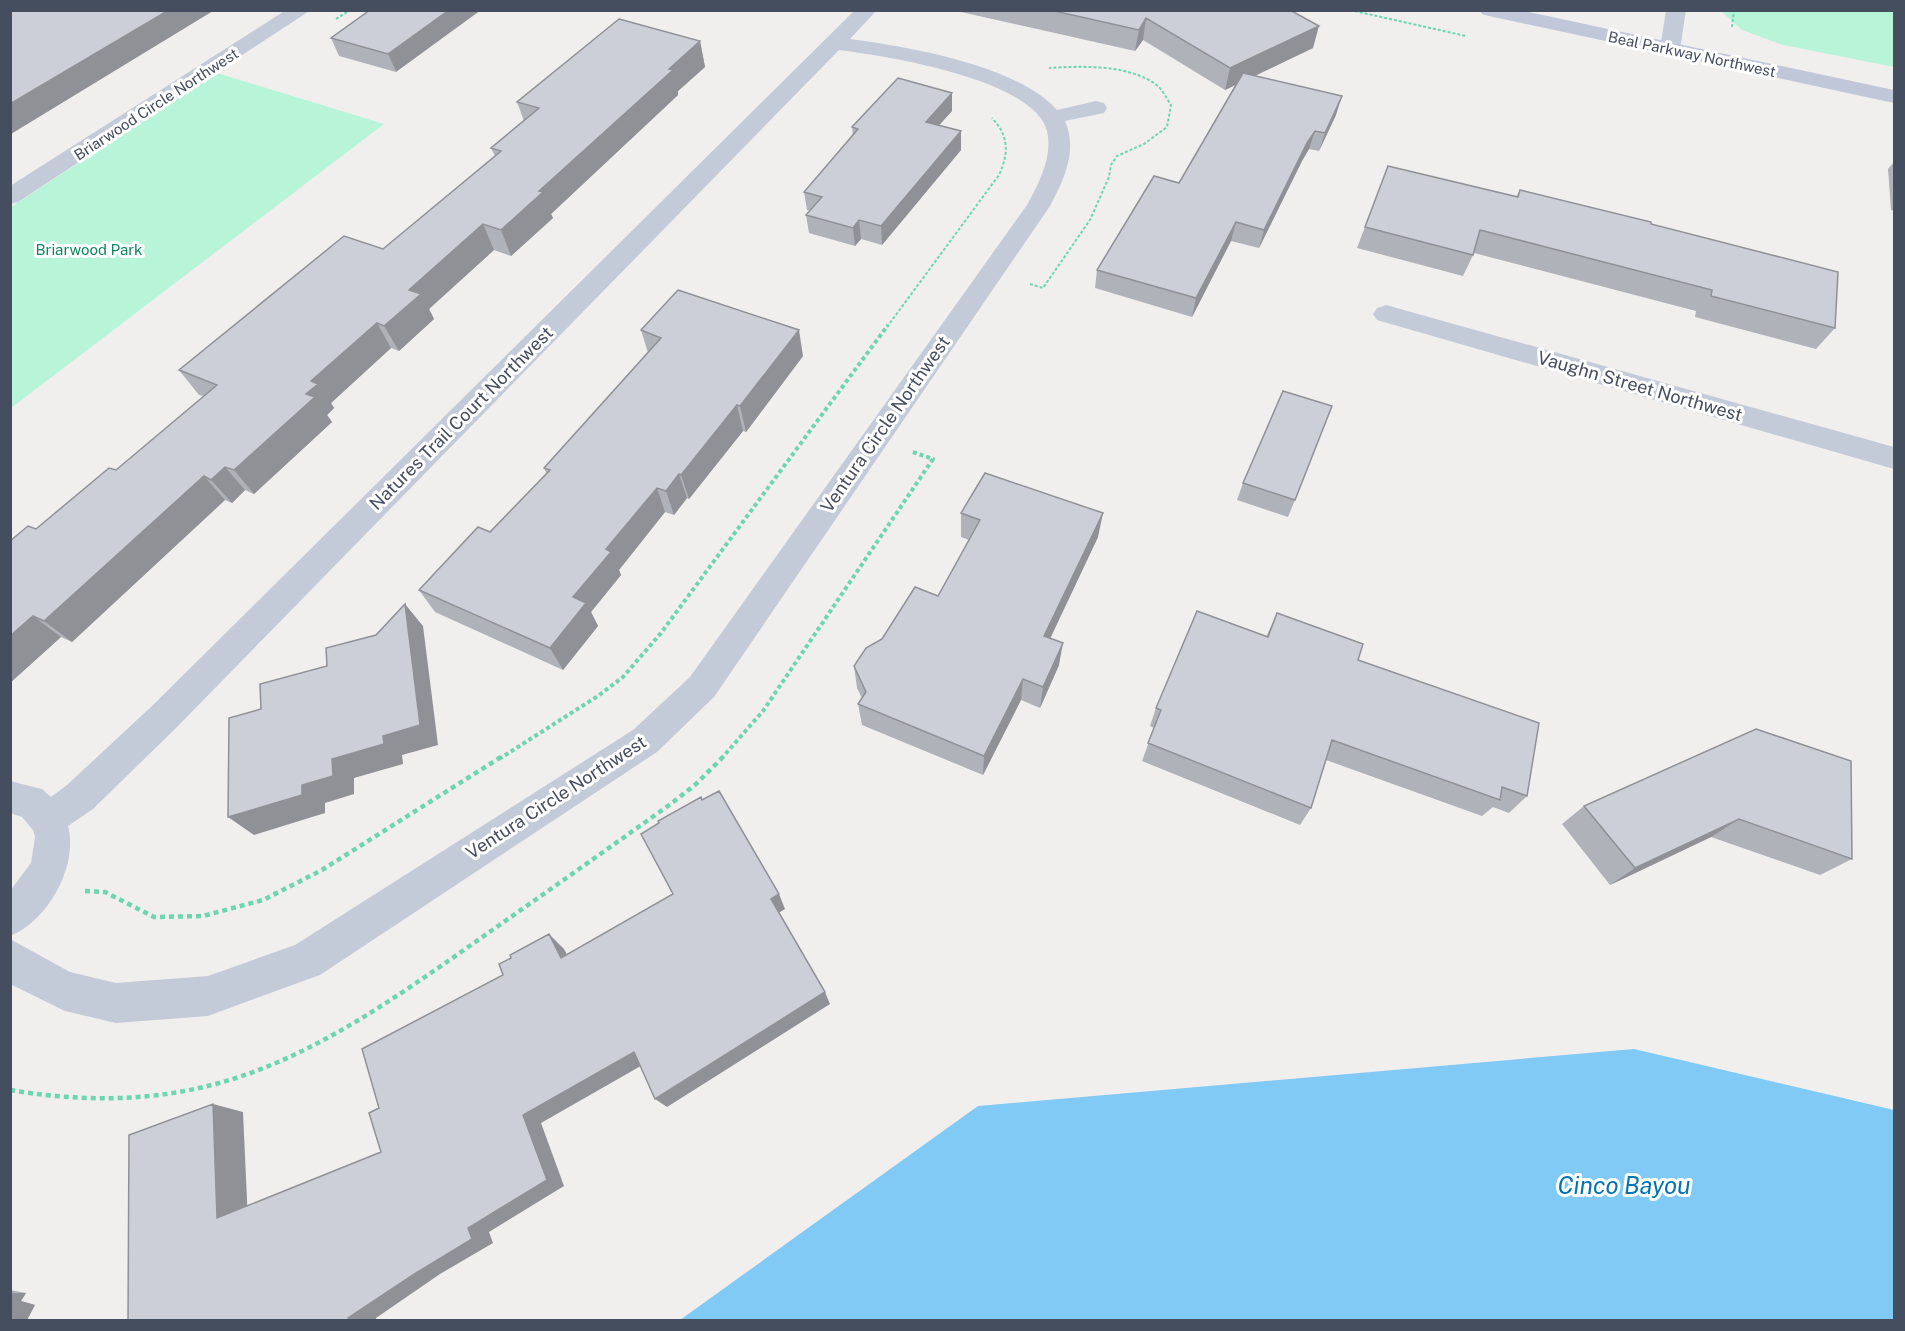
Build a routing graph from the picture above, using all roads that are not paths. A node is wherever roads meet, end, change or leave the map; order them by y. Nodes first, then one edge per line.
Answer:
1 (301, 10) edge
2 (867, 10) edge
3 (1489, 10) edge
4 (1676, 10) edge
5 (835, 43) junction
6 (1670, 49) junction
7 (1894, 97) edge
8 (1096, 108) dead end
9 (1053, 117) junction
10 (10, 197) edge
11 (1386, 314) dead end
12 (1894, 458) edge
13 (10, 797) edge
14 (49, 819) junction
15 (21, 907) edge
16 (10, 958) edge

1 - 10 street, Briarwood Circle Northwest
2 - 5 street, Natures Trail Court Northwest
3 - 6 main road, Beal Parkway Northwest
4 - 6 street
5 - 9 street
5 - 14 street, Natures Trail Court Northwest
6 - 7 main road, Beal Parkway Northwest
8 - 9 street
9 - 16 street, Ventura Circle Northwest
11 - 12 street, Vaughn Street Northwest
13 - 14 street
14 - 15 street

